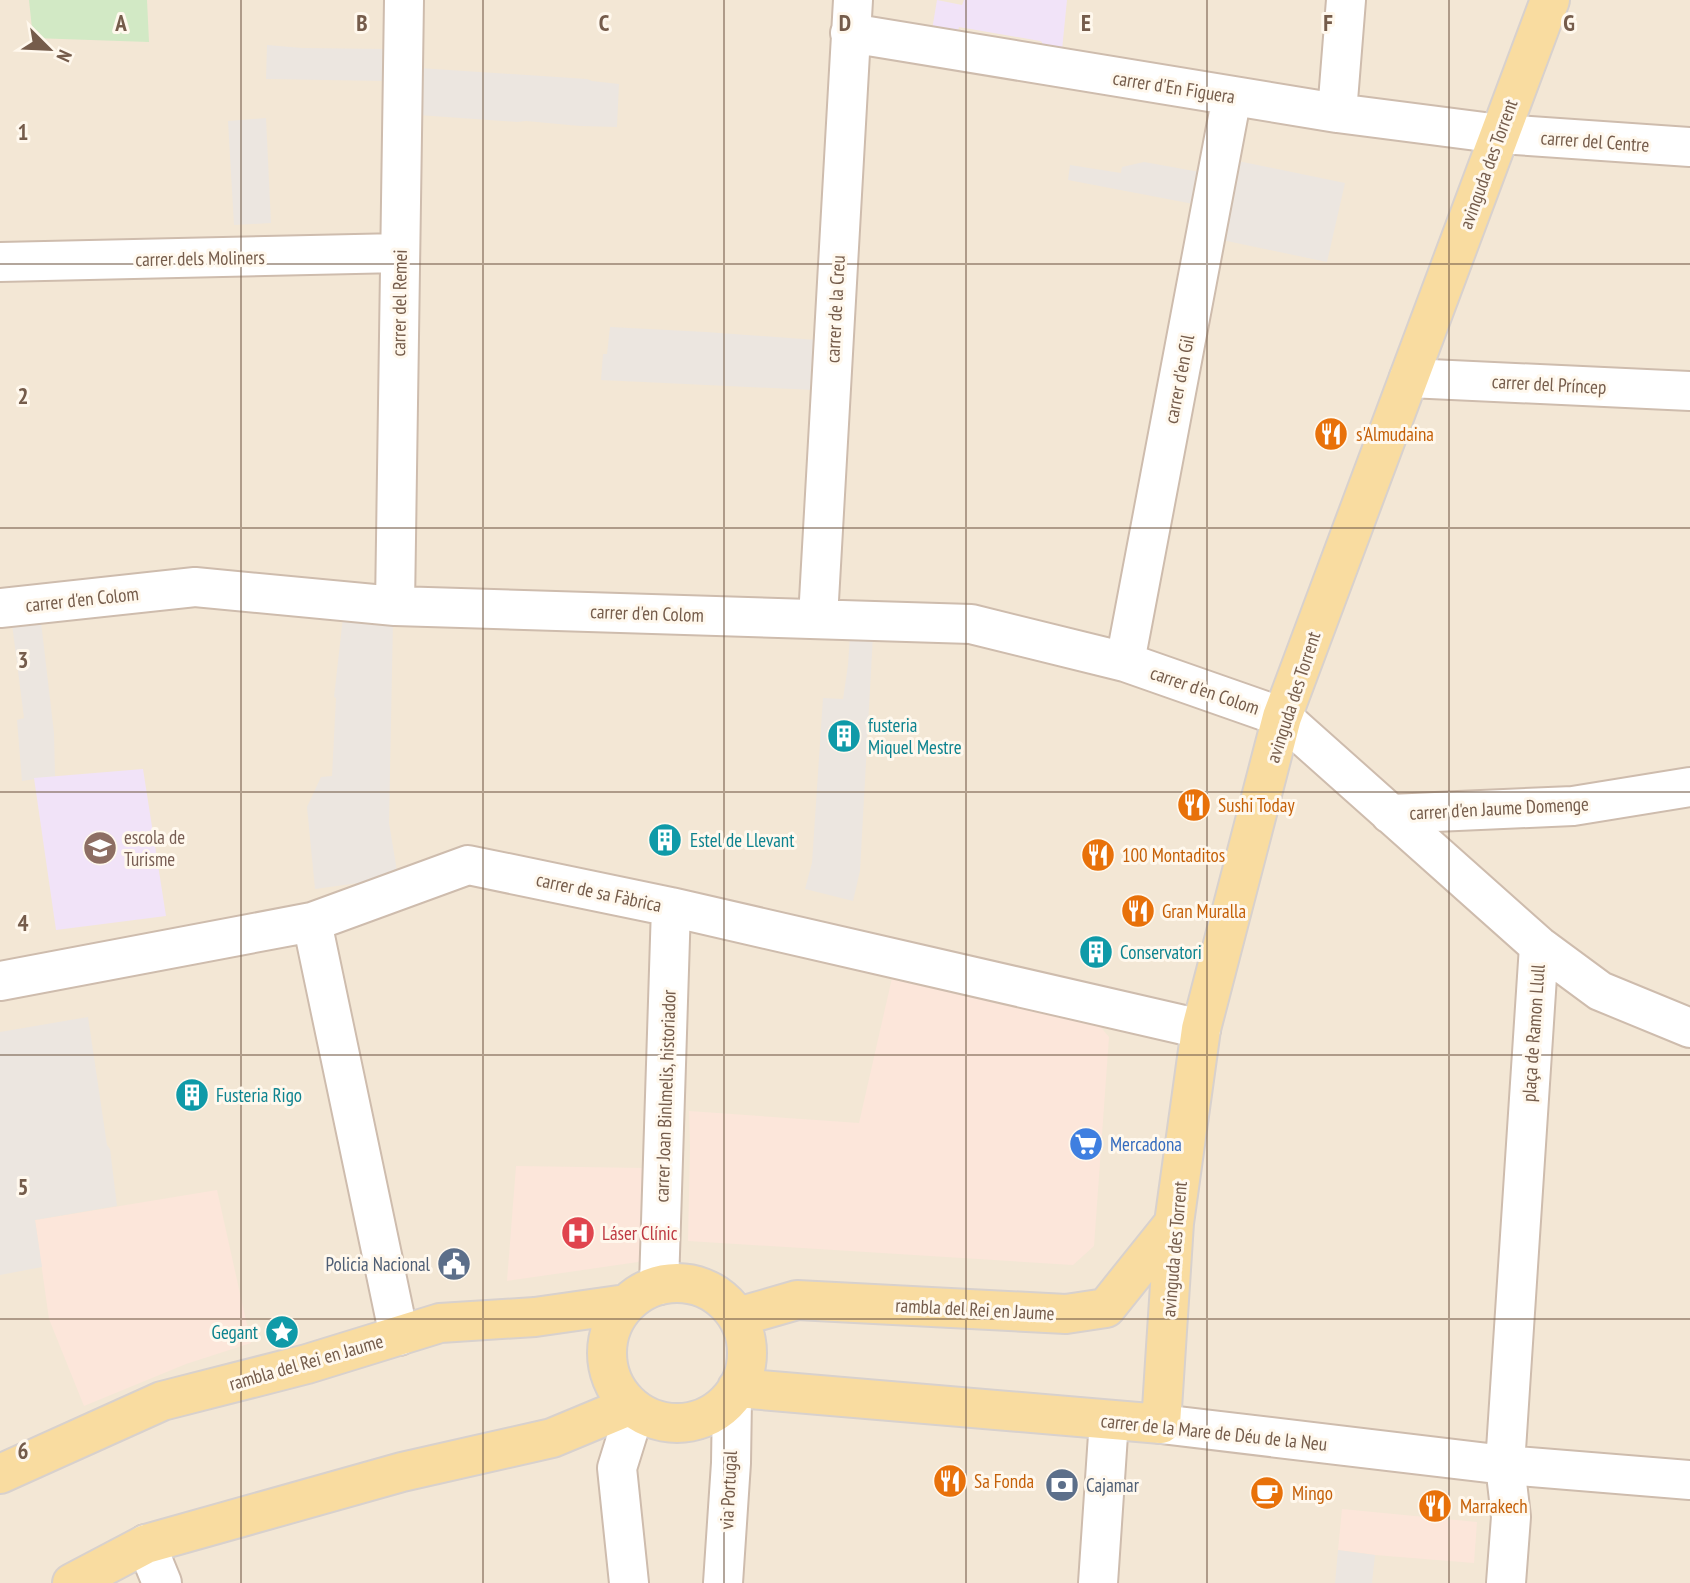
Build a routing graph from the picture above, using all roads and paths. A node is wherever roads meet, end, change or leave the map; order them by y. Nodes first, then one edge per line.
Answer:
1 (404, 0) edge
2 (1346, 0) edge
3 (1549, 0) edge
4 (851, 16) edge
5 (1233, 96) junction
6 (1337, 113) junction
7 (1500, 134) junction
8 (1690, 147) edge
9 (400, 253) junction
10 (0, 262) edge
11 (1409, 378) junction
12 (1690, 391) edge
13 (395, 606) junction
14 (0, 608) edge
15 (818, 618) junction
16 (1125, 662) junction
17 (1282, 717) junction
18 (1690, 787) edge
19 (1390, 814) junction
20 (671, 907) junction
21 (312, 922) junction
22 (1539, 946) junction
23 (0, 981) edge
24 (1690, 1028) edge
25 (1201, 1029) junction
26 (1174, 1223) junction
27 (659, 1285) junction
28 (626, 1304) junction
29 (738, 1317) junction
30 (399, 1336) junction
31 (734, 1393) junction
32 (632, 1408) junction
33 (1109, 1420) junction
34 (1161, 1424) junction
35 (1505, 1465) junction
36 (0, 1475) edge
37 (1690, 1480) edge
38 (146, 1544) junction
39 (72, 1583) edge
40 (162, 1583) edge
41 (629, 1583) edge
42 (723, 1583) edge
43 (1098, 1583) edge
44 (1506, 1583) edge

1 - 9 street, carrer del Remei
2 - 6 street
3 - 7 main road, avinguda des Torrent
4 - 5 street, carrer d'En Figuera
4 - 15 street, carrer de la Creu
5 - 6 street, carrer d'En Figuera
5 - 16 street, carrer d'en Gil
6 - 7 street, carrer d'En Figuera
7 - 8 street, carrer del Centre
7 - 11 main road, avinguda des Torrent
9 - 10 street, carrer dels Moliners
9 - 13 street, carrer del Remei
11 - 12 street, carrer del Príncep
11 - 17 main road, avinguda des Torrent
13 - 14 street, carrer d'en Colom
13 - 15 street, carrer d'en Colom
15 - 16 street, carrer d'en Colom
16 - 17 street, carrer d'en Colom
17 - 19 street, plaça de Ramon Llull
17 - 25 main road, avinguda des Torrent
18 - 19 street, carrer d'en Jaume Domenge
19 - 22 street, plaça de Ramon Llull
20 - 21 street, carrer de sa Fàbrica
20 - 25 street, carrer de sa Fàbrica
20 - 27 street, carrer Joan Binlmelis, historiador
21 - 23 street, carrer de sa Fàbrica
21 - 30 street
22 - 24 street
22 - 35 street, plaça de Ramon Llull
25 - 26 main road, avinguda des Torrent
26 - 29 main road, rambla del Rei en Jaume
26 - 34 main road, avinguda des Torrent
27 - 28 main road
27 - 29 main road
28 - 30 main road, rambla del Rei en Jaume
28 - 32 main road
29 - 31 main road, via Portugal
30 - 36 main road, rambla del Rei en Jaume
31 - 32 main road
31 - 33 main road, carrer de la Mare de Déu de la Neu
31 - 42 street, via Portugal
32 - 38 main road
32 - 41 street
33 - 34 main road, carrer de la Mare de Déu de la Neu
33 - 43 street
34 - 35 street, carrer de la Mare de Déu de la Neu
35 - 37 street, carrer de la Mare de Déu de la Neu
35 - 44 street, plaça de Ramon Llull
38 - 39 main road
38 - 40 street

